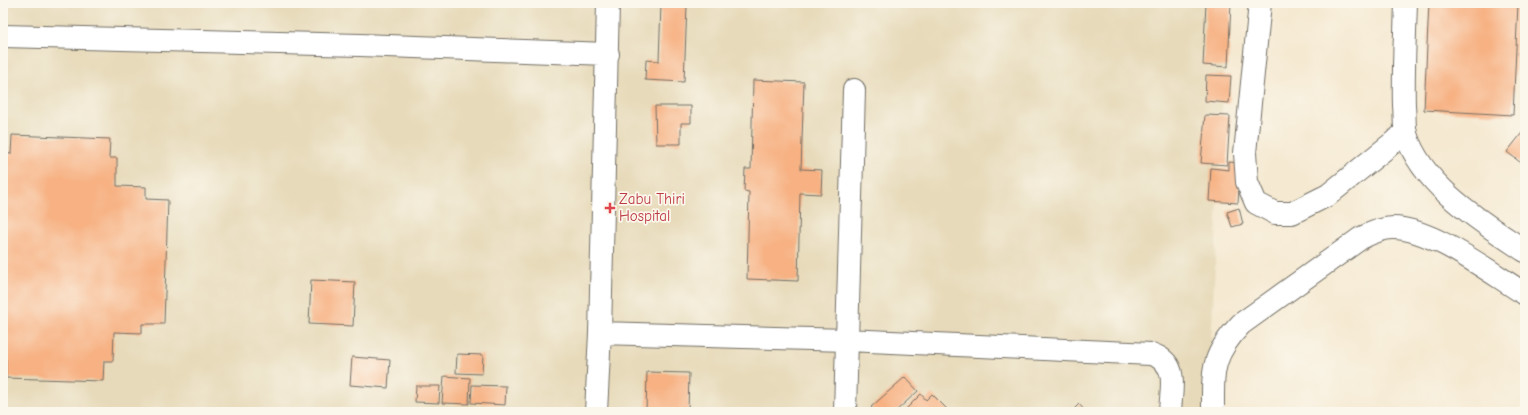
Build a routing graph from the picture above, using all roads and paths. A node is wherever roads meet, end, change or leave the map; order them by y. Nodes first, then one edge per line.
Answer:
1 (608, 3) edge
2 (1260, 3) edge
3 (1406, 3) edge
4 (3, 36) edge
5 (608, 54) junction
6 (854, 90) dead end
7 (1406, 132) junction
8 (1525, 251) edge
9 (1525, 294) edge
10 (600, 333) junction
11 (847, 340) junction
12 (596, 412) edge
13 (845, 412) edge
14 (1170, 412) edge
15 (1213, 412) edge

1 - 5 street
2 - 7 street
3 - 7 street
4 - 5 street
5 - 10 street
6 - 11 street
7 - 8 street
9 - 15 street
10 - 11 street
10 - 12 street
11 - 13 street
11 - 14 street

